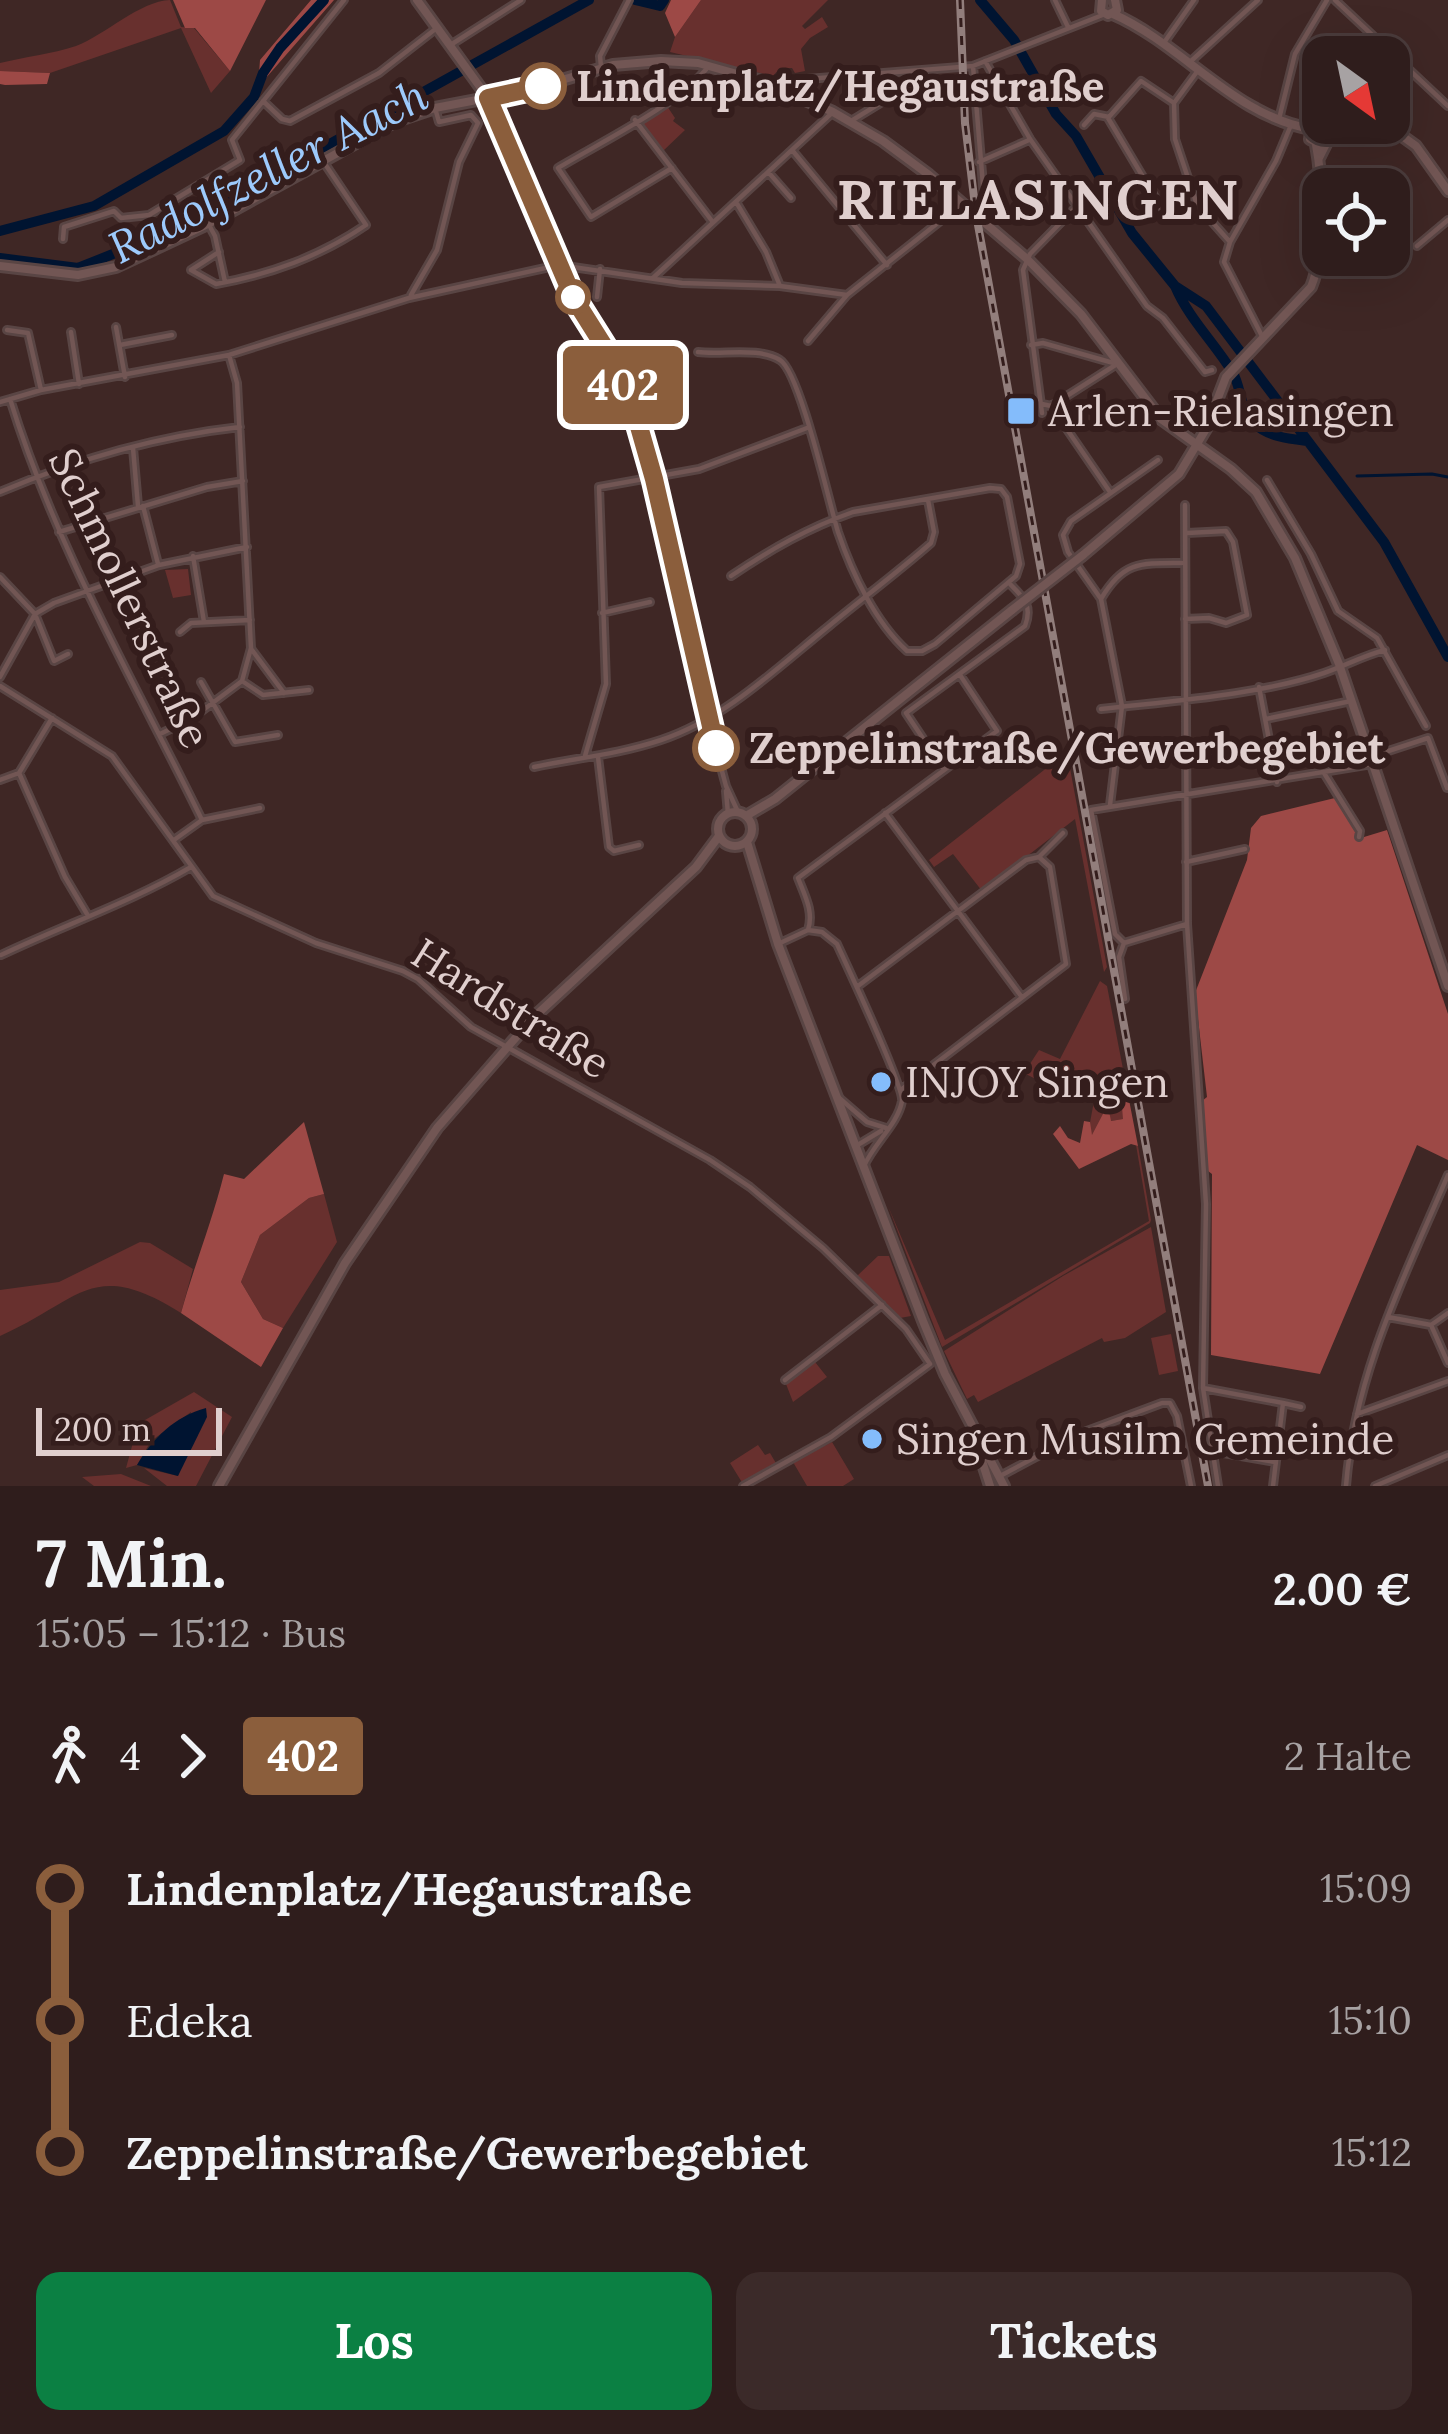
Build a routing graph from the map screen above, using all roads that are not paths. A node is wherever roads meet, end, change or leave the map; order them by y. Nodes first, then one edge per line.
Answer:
1 (344, 0) edge
2 (418, 0) edge
3 (521, 0) edge
4 (1055, 0) edge
5 (1194, 0) edge
6 (1258, 0) edge
7 (1331, 0) edge
8 (628, 3) edge
9 (1109, 7) edge
10 (438, 27) junction
11 (1068, 27) junction
12 (452, 44) junction
13 (1163, 44) junction
14 (985, 61) junction
15 (1190, 62) junction
16 (709, 66) junction
17 (973, 66) junction
18 (601, 68) junction
19 (1199, 69) junction
20 (790, 92) junction
21 (488, 98) junction
22 (886, 99) dead end
23 (263, 100) junction
24 (1174, 103) junction
25 (1448, 106) edge
26 (435, 108) junction
27 (833, 112) junction
28 (1108, 117) junction
29 (1279, 118) junction
30 (635, 120) junction
31 (850, 121) junction
32 (1084, 125) dead end
33 (1294, 126) junction
34 (1302, 131) edge
35 (1030, 140) junction
36 (1410, 142) edge
37 (792, 150) junction
38 (323, 160) junction
39 (979, 163) junction
40 (672, 168) junction
41 (769, 173) junction
42 (1447, 186) edge
43 (791, 198) dead end
44 (736, 202) junction
45 (963, 203) junction
46 (1076, 206) junction
47 (1197, 206) junction
48 (982, 219) junction
49 (712, 220) junction
50 (1448, 220) edge
51 (208, 224) junction
52 (63, 239) dead end
53 (1230, 242) junction
54 (1417, 246) dead end
55 (218, 252) junction
56 (1027, 259) junction
57 (559, 265) junction
58 (887, 265) junction
59 (0, 266) edge
60 (600, 269) junction
61 (1315, 276) edge
62 (654, 278) junction
63 (225, 282) junction
64 (780, 286) junction
65 (847, 295) junction
66 (597, 297) dead end
67 (410, 298) junction
68 (116, 327) dead end
69 (7, 330) dead end
70 (71, 332) dead end
71 (172, 335) dead end
72 (1263, 339) junction
73 (808, 341) dead end
74 (1031, 344) junction
75 (120, 345) junction
76 (698, 352) dead end
77 (229, 356) junction
78 (1117, 364) junction
79 (1213, 370) dead end
80 (125, 377) junction
81 (79, 384) junction
82 (41, 390) junction
83 (10, 399) junction
84 (0, 403) edge
85 (1042, 404) junction
86 (1051, 406) junction
87 (1042, 413) dead end
88 (240, 427) junction
89 (807, 428) junction
90 (1197, 446) junction
91 (133, 448) junction
92 (1158, 460) dead end
93 (34, 477) junction
94 (654, 479) junction
95 (1267, 480) dead end
96 (243, 481) junction
97 (0, 492) edge
98 (1111, 493) junction
99 (928, 498) junction
100 (1185, 505) dead end
101 (140, 506) junction
102 (835, 518) junction
103 (58, 532) junction
104 (1185, 533) junction
105 (247, 548) junction
106 (193, 556) junction
107 (1183, 563) junction
108 (159, 565) junction
109 (731, 576) dead end
110 (0, 577) edge
111 (1009, 583) junction
112 (85, 591) junction
113 (867, 596) junction
114 (1101, 599) junction
115 (650, 602) dead end
116 (602, 613) junction
117 (35, 614) junction
118 (1184, 619) junction
119 (250, 620) junction
120 (204, 622) junction
121 (180, 632) dead end
122 (250, 648) junction
123 (1384, 650) junction
124 (68, 654) dead end
125 (1339, 664) junction
126 (960, 675) junction
127 (0, 676) edge
128 (242, 681) junction
129 (201, 682) dead end
130 (0, 686) edge
131 (1258, 686) junction
132 (309, 690) dead end
133 (284, 693) junction
134 (1186, 700) junction
135 (1351, 700) junction
136 (214, 704) junction
137 (1122, 706) junction
138 (1102, 709) dead end
139 (53, 716) junction
140 (708, 719) junction
141 (1266, 719) junction
142 (1426, 726) dead end
143 (160, 734) junction
144 (278, 735) dead end
145 (585, 756) junction
146 (598, 757) junction
147 (1371, 760) junction
148 (534, 767) dead end
149 (944, 769) junction
150 (19, 773) junction
151 (1324, 773) junction
152 (0, 780) edge
153 (1276, 782) junction
154 (1447, 788) edge
155 (1184, 794) junction
156 (775, 799) junction
157 (1110, 806) junction
158 (260, 808) dead end
159 (885, 813) junction
160 (737, 814) junction
161 (202, 820) junction
162 (752, 828) junction
163 (1063, 833) dead end
164 (719, 836) junction
165 (1359, 837) dead end
166 (172, 841) junction
167 (737, 844) junction
168 (639, 845) dead end
169 (1245, 849) dead end
170 (1039, 857) junction
171 (1186, 862) junction
172 (695, 866) junction
173 (191, 867) junction
174 (958, 911) junction
175 (87, 914) junction
176 (1187, 924) junction
177 (808, 930) junction
178 (778, 944) junction
179 (1124, 944) junction
180 (1, 955) edge
181 (858, 986) junction
182 (1448, 986) edge
183 (1022, 998) junction
184 (1125, 999) dead end
185 (505, 1047) junction
186 (902, 1089) junction
187 (836, 1096) junction
188 (886, 1128) junction
189 (856, 1145) junction
190 (864, 1167) junction
191 (1448, 1174) edge
192 (882, 1305) junction
193 (1448, 1313) edge
194 (1387, 1317) junction
195 (922, 1321) junction
196 (1430, 1325) junction
197 (906, 1329) junction
198 (1448, 1364) edge
199 (785, 1380) dead end
200 (1448, 1382) edge
201 (1203, 1388) junction
202 (1283, 1403) junction
203 (1301, 1407) dead end
204 (1355, 1414) junction
205 (970, 1422) junction
206 (1212, 1451) junction
207 (1448, 1455) edge
208 (1276, 1462) junction
209 (1001, 1481) edge
210 (987, 1485) edge
211 (219, 1486) edge
212 (743, 1486) edge
213 (1191, 1486) edge
214 (1218, 1486) edge
215 (1273, 1486) edge
216 (1346, 1486) edge
217 (1375, 1486) edge

1 - 23 street
2 - 10 main road
3 - 12 street
4 - 11 street
5 - 13 street
6 - 15 street
7 - 25 street
7 - 29 street
8 - 18 street
9 - 11 street
9 - 13 main road
10 - 12 main road
10 - 23 street
11 - 14 street
12 - 21 main road
13 - 15 main road
14 - 17 street
14 - 35 street
15 - 19 main road
16 - 18 main road
16 - 20 main road
16 - 30 street
17 - 20 street
17 - 39 street
18 - 21 main road
19 - 24 street
19 - 29 main road
20 - 27 main road
21 - 26 main road
21 - 57 street
22 - 31 street
23 - 52 street
24 - 28 street
24 - 47 street
26 - 38 main road
26 - 67 street
27 - 31 main road
27 - 37 street
28 - 32 street
28 - 47 street
29 - 33 main road
30 - 40 street
30 - 40 street
31 - 45 main road
33 - 34 main road
33 - 53 street
35 - 39 street
35 - 46 street
36 - 42 main road
37 - 41 street
37 - 58 street
38 - 51 main road
38 - 63 street
39 - 48 street
40 - 49 street
41 - 43 street
41 - 44 street
44 - 49 street
44 - 64 street
45 - 48 main road
45 - 58 street
46 - 56 street
46 - 79 street
47 - 53 street
48 - 56 main road
49 - 62 street
50 - 54 street
51 - 55 street
51 - 59 main road
53 - 72 street
55 - 63 street
55 - 63 street
56 - 74 street
56 - 78 main road
57 - 60 street
57 - 67 street
57 - 94 street
58 - 65 street
60 - 62 street
60 - 66 street
61 - 72 main road
62 - 64 street
64 - 65 street
65 - 73 street
67 - 77 street
68 - 75 street
69 - 82 street
70 - 81 street
71 - 75 street
72 - 90 main road
74 - 78 street
74 - 85 street
75 - 80 street
76 - 89 street
77 - 80 street
77 - 88 street
78 - 86 street
78 - 90 main road
80 - 81 street
81 - 82 street
82 - 83 street
83 - 84 street
83 - 93 street, Schmollerstraße
85 - 86 street
85 - 87 street
86 - 98 street
88 - 91 street
88 - 96 street
89 - 94 street
89 - 102 street
90 - 125 main road
90 - 156 main road, bridge
91 - 93 street
91 - 101 street
92 - 98 street
93 - 97 street
93 - 103 street, Schmollerstraße
94 - 116 street
94 - 140 street
95 - 123 street
96 - 101 street
96 - 105 street
98 - 114 street
99 - 102 street
99 - 111 street
99 - 113 street
100 - 104 street
101 - 103 street
101 - 108 street
102 - 109 street
102 - 113 street
103 - 112 street, Schmollerstraße
104 - 107 street
104 - 118 street
105 - 106 street
105 - 119 street
106 - 108 street
106 - 120 street
107 - 114 street
107 - 118 street
108 - 112 street
110 - 117 street
111 - 113 street
111 - 126 street
112 - 117 street
112 - 143 street, Schmollerstraße
113 - 140 street
114 - 137 street
115 - 116 street
116 - 145 street
117 - 124 street
117 - 127 street
118 - 134 street
119 - 120 street
119 - 122 street
120 - 121 street
122 - 128 street
122 - 133 street
123 - 125 street
123 - 142 street
125 - 131 street
125 - 135 main road
126 - 149 street
126 - 149 street
128 - 133 street
128 - 136 street
129 - 136 street
130 - 139 street, Hardstraße
131 - 134 street
131 - 141 street
132 - 133 street
134 - 137 street
134 - 155 street
135 - 141 street
135 - 147 main road
136 - 143 street
136 - 144 street
137 - 138 street
137 - 157 street
139 - 150 street
139 - 166 street, Hardstraße
140 - 146 street
140 - 160 street
141 - 153 street
143 - 161 street, Schmollerstraße
145 - 146 street
145 - 148 street
146 - 168 street
147 - 151 street
147 - 154 street
147 - 182 main road
149 - 159 street
150 - 152 street
150 - 175 street
151 - 153 street
151 - 165 street
153 - 155 street
155 - 157 street
155 - 171 street
156 - 160 main road
156 - 162 main road
157 - 179 street
158 - 161 street
159 - 174 street
159 - 177 street
160 - 162 main road
160 - 164 main road
161 - 166 street
162 - 167 main road
163 - 170 street
164 - 167 main road
164 - 172 main road
166 - 173 street, Hardstraße
167 - 172 main road
167 - 178 main road
169 - 171 street
170 - 174 street
170 - 183 street
171 - 176 street
172 - 185 main road
173 - 175 street
173 - 185 street, Hardstraße
174 - 181 street
174 - 183 street
175 - 180 street
176 - 179 street
176 - 201 street
177 - 178 street
177 - 181 street
178 - 187 main road
179 - 184 street
181 - 186 street
183 - 186 street
185 - 192 street, Hardstraße
185 - 211 main road
186 - 188 street
187 - 188 street
187 - 189 main road
188 - 189 street
188 - 190 street
189 - 190 main road
190 - 195 main road
191 - 194 street
192 - 197 street, Hardstraße
192 - 199 street
193 - 196 street
194 - 196 street
194 - 204 street
195 - 197 street
195 - 205 main road
196 - 198 street
197 - 212 street
200 - 204 street
201 - 202 street
201 - 206 street
202 - 203 street
202 - 208 street
204 - 216 street
205 - 209 main road
205 - 210 main road
206 - 208 street
206 - 214 street
207 - 217 street
208 - 215 street
209 - 210 street
209 - 213 street

